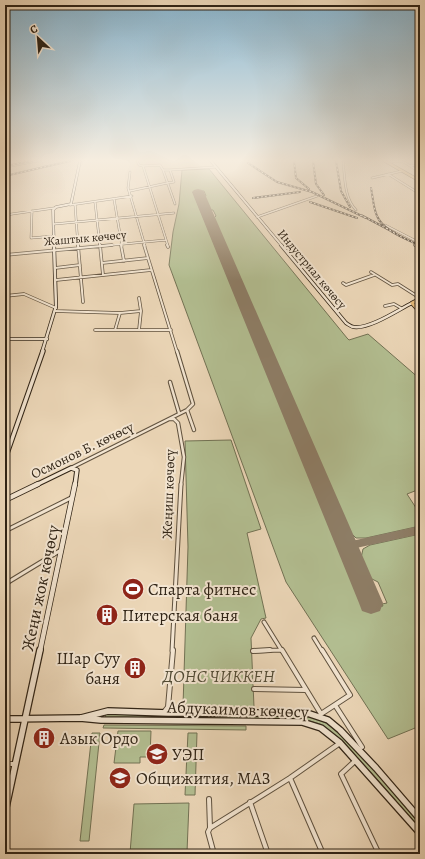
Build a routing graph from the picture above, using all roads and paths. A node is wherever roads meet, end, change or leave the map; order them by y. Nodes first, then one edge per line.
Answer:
1 (72, 201) edge
2 (101, 201) edge
3 (114, 201) edge
4 (133, 201) edge
5 (154, 201) edge
6 (174, 201) edge
7 (244, 201) edge
8 (302, 201) edge
9 (350, 201) edge
10 (95, 202) junction
11 (75, 204) junction
12 (175, 204) dead end
13 (70, 205) junction
14 (54, 208) junction
15 (356, 210) dead end
16 (32, 211) junction
17 (174, 212) dead end
18 (158, 214) junction
19 (5, 215) edge
20 (137, 216) junction
21 (257, 217) junction
22 (117, 218) junction
23 (97, 220) junction
24 (76, 221) junction
25 (54, 224) junction
26 (386, 225) dead end
27 (54, 236) junction
28 (166, 240) junction
29 (144, 242) junction
30 (420, 243) edge
31 (122, 244) junction
32 (415, 245) dead end
33 (100, 246) junction
34 (168, 247) dead end
35 (78, 248) junction
36 (420, 248) edge
37 (55, 250) junction
38 (5, 255) edge
39 (148, 258) junction
40 (124, 261) junction
41 (102, 263) junction
42 (80, 265) junction
43 (55, 268) junction
44 (152, 270) junction
45 (371, 272) dead end
46 (375, 274) junction
47 (103, 275) junction
48 (81, 277) junction
49 (56, 280) junction
50 (343, 283) dead end
51 (5, 296) edge
52 (139, 298) dead end
53 (420, 299) edge
54 (83, 302) dead end
55 (412, 303) junction
56 (385, 306) dead end
57 (401, 308) junction
58 (55, 309) junction
59 (141, 311) junction
60 (420, 312) edge
61 (120, 313) junction
62 (95, 330) dead end
63 (115, 330) junction
64 (138, 330) junction
65 (171, 330) junction
66 (5, 339) edge
67 (46, 339) junction
68 (170, 382) dead end
69 (187, 410) junction
70 (179, 413) junction
71 (168, 419) junction
72 (194, 430) dead end
73 (5, 459) edge
74 (71, 468) junction
75 (73, 497) junction
76 (5, 500) edge
77 (5, 531) edge
78 (61, 550) junction
79 (5, 584) edge
80 (264, 622) dead end
81 (314, 638) dead end
82 (282, 650) junction
83 (253, 651) dead end
84 (254, 689) dead end
85 (306, 690) junction
86 (335, 705) junction
87 (168, 707) junction
88 (242, 712) junction
89 (164, 713) junction
90 (174, 713) junction
91 (322, 716) junction
92 (80, 718) junction
93 (5, 719) edge
94 (26, 719) junction
95 (243, 721) junction
96 (340, 743) junction
97 (362, 747) dead end
98 (357, 760) junction
99 (5, 764) edge
100 (15, 764) junction
101 (290, 778) junction
102 (209, 798) dead end
103 (250, 802) junction
104 (5, 811) edge
105 (420, 819) edge
106 (210, 828) junction
107 (420, 833) edge
108 (214, 854) edge
109 (268, 854) edge
110 (323, 854) edge
111 (379, 854) edge

1 - 13 main road
2 - 10 street
3 - 22 street
4 - 20 street
5 - 18 street
6 - 12 street
7 - 21 main road, Индустриал көчөсү
8 - 21 street
9 - 15 street
10 - 11 street
10 - 23 street
11 - 13 street
11 - 24 street
13 - 14 main road
14 - 16 street
14 - 25 main road
16 - 19 street
16 - 27 street
17 - 18 street
18 - 20 street
18 - 28 street
20 - 22 street
20 - 29 street
21 - 57 main road, Индустриал көчөсү
22 - 23 street
22 - 31 street
23 - 24 street
23 - 33 street
24 - 25 street
24 - 35 street
25 - 27 main road
26 - 30 street
27 - 37 main road
28 - 29 street, Жаштык көчөсү
28 - 34 street
29 - 31 street, Жаштык көчөсү
29 - 39 street
31 - 33 street, Жаштык көчөсү
31 - 40 street
32 - 36 street
33 - 35 street, Жаштык көчөсү
33 - 41 street
35 - 37 street, Жаштык көчөсү
35 - 42 street
37 - 38 street, Жаштык көчөсү
37 - 43 main road
39 - 40 street
39 - 44 street
40 - 41 street
41 - 47 street
42 - 43 street
42 - 48 street
43 - 49 main road
44 - 47 street
44 - 65 street
45 - 46 street
46 - 50 street
46 - 53 street
47 - 48 street
48 - 49 street
48 - 54 street
49 - 58 main road
51 - 58 street
52 - 59 street
53 - 55 main road
55 - 57 main road
55 - 60 main road
56 - 57 street
58 - 61 street
58 - 67 main road
59 - 61 street
59 - 64 street
61 - 63 street
62 - 63 street
63 - 64 street
64 - 65 street
65 - 69 street
66 - 67 main road
67 - 73 main road
68 - 70 street
69 - 70 street
69 - 72 street
70 - 71 street
71 - 74 street, Осмонов Б. көчөсү
71 - 87 street, Жеңиш көчөсү
74 - 75 main road, Жеңи жок көчөсү
74 - 76 main road, Осмонов Б. көчөсү
75 - 77 street
75 - 78 main road, Жеңи жок көчөсү
78 - 79 street
78 - 94 main road, Жеңи жок көчөсү
80 - 82 street
81 - 86 street
82 - 83 street
82 - 85 street
84 - 85 street
85 - 91 street
86 - 91 street
86 - 97 street
87 - 89 street, Жеңиш көчөсү
87 - 90 street
88 - 90 main road, Абдукаимов көчөсү
88 - 91 main road, Абдукаимов көчөсү
88 - 95 main road
89 - 90 main road, Абдукаимов көчөсү
89 - 92 main road, Абдукаимов көчөсү
91 - 105 main road, Абдукаимов көчөсү
92 - 94 main road, Абдукаимов көчөсү
92 - 95 main road, Абдукаимов көчөсү
93 - 94 main road, Абдукаимов көчөсү
94 - 100 main road, Жеңи жок көчөсү
95 - 96 main road, Абдукаимов көчөсү
96 - 98 main road, Абдукаимов көчөсү
96 - 101 street
98 - 107 main road, Абдукаимов көчөсү
98 - 111 street
99 - 100 street
100 - 104 main road, Жеңи жок көчөсү
101 - 103 street
101 - 110 street
102 - 106 street
103 - 106 street
103 - 109 street
106 - 108 street

